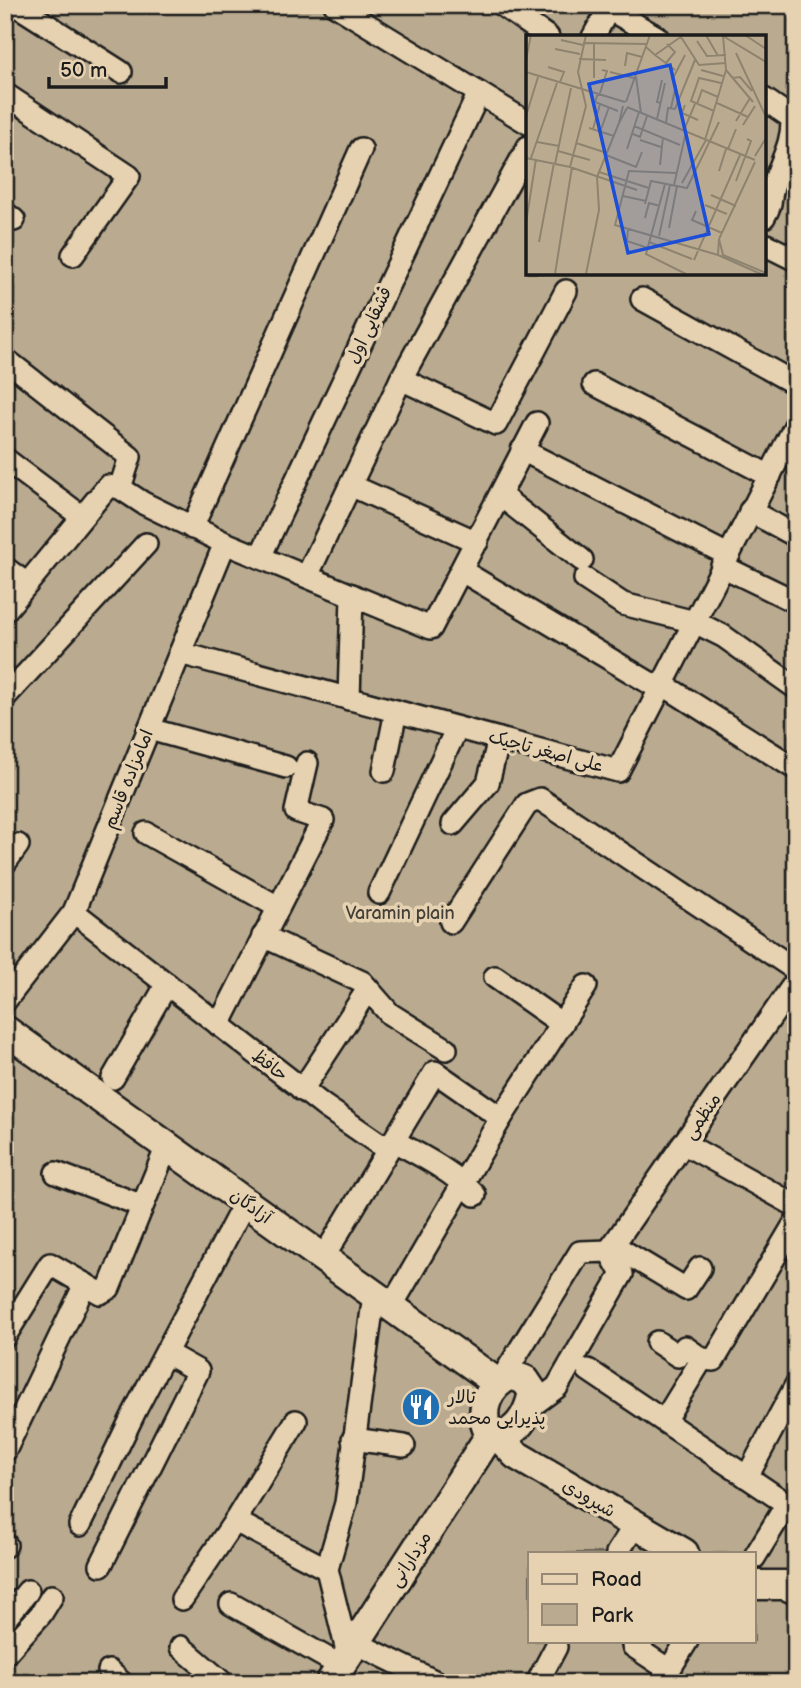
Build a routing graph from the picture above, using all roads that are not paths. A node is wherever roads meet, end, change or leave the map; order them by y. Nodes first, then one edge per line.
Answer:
1 (16, 5) edge
2 (335, 5) edge
3 (502, 5) edge
4 (610, 7) edge
5 (545, 35) edge
6 (594, 35) edge
7 (654, 35) edge
8 (121, 72) dead end
9 (479, 93) junction
10 (5, 94) edge
11 (772, 103) edge
12 (526, 122) edge
13 (361, 149) dead end
14 (526, 151) edge
15 (766, 214) edge
16 (766, 245) edge
17 (73, 255) dead end
18 (796, 260) edge
19 (566, 291) dead end
20 (642, 299) dead end
21 (5, 359) edge
22 (401, 379) junction
23 (594, 384) dead end
24 (796, 384) edge
25 (537, 423) dead end
26 (796, 424) edge
27 (522, 450) junction
28 (789, 456) edge
29 (5, 459) edge
30 (770, 476) junction
31 (350, 485) junction
32 (120, 488) junction
33 (500, 495) junction
34 (750, 511) junction
35 (81, 516) junction
36 (192, 528) junction
37 (796, 536) edge
38 (477, 542) junction
39 (225, 543) junction
40 (146, 544) dead end
41 (260, 557) junction
42 (725, 560) junction
43 (5, 568) edge
44 (463, 571) junction
45 (307, 576) junction
46 (27, 584) junction
47 (352, 594) junction
48 (796, 602) edge
49 (5, 611) edge
50 (695, 622) junction
51 (180, 653) junction
52 (661, 687) junction
53 (796, 688) edge
54 (5, 696) edge
55 (349, 699) junction
56 (396, 711) junction
57 (457, 727) junction
58 (149, 729) junction
59 (499, 739) junction
60 (796, 769) edge
61 (384, 771) dead end
62 (453, 824) dead end
63 (146, 833) dead end
64 (18, 845) dead end
65 (5, 863) edge
66 (379, 893) dead end
67 (278, 907) junction
68 (74, 912) junction
69 (451, 922) dead end
70 (263, 936) junction
71 (796, 970) edge
72 (495, 977) dead end
73 (167, 984) junction
74 (586, 986) dead end
75 (368, 989) junction
76 (793, 991) edge
77 (5, 1001) edge
78 (562, 1024) junction
79 (219, 1025) junction
80 (6, 1033) edge
81 (446, 1049) dead end
82 (113, 1078) dead end
83 (302, 1090) junction
84 (495, 1114) junction
85 (394, 1141) junction
86 (683, 1143) junction
87 (167, 1146) junction
88 (56, 1173) dead end
89 (469, 1189) junction
90 (245, 1202) junction
91 (140, 1205) junction
92 (796, 1206) edge
93 (796, 1221) edge
94 (611, 1248) junction
95 (323, 1258) junction
96 (700, 1268) dead end
97 (85, 1284) junction
98 (382, 1301) junction
99 (5, 1336) edge
100 (657, 1342) dead end
101 (166, 1353) junction
102 (702, 1359) junction
103 (589, 1370) dead end
104 (499, 1381) junction
105 (796, 1385) edge
106 (530, 1407) junction
107 (296, 1421) dead end
108 (664, 1421) junction
109 (495, 1436) junction
110 (354, 1439) junction
111 (404, 1446) dead end
112 (5, 1451) edge
113 (747, 1477) junction
114 (235, 1521) junction
115 (80, 1525) dead end
116 (635, 1525) junction
117 (618, 1552) edge
118 (682, 1552) edge
119 (756, 1555) edge
120 (101, 1565) dead end
121 (327, 1569) junction
122 (756, 1585) edge
123 (796, 1590) edge
124 (27, 1591) dead end
125 (52, 1597) dead end
126 (182, 1599) dead end
127 (231, 1604) dead end
128 (5, 1619) edge
129 (686, 1642) edge
130 (633, 1646) dead end
131 (181, 1647) dead end
132 (556, 1647) dead end
133 (5, 1654) edge
134 (344, 1662) edge
135 (665, 1677) edge
136 (223, 1683) edge
137 (438, 1683) edge
138 (537, 1683) edge

1 - 8 street
2 - 9 street
3 - 5 street
4 - 6 street
4 - 7 street
9 - 12 street
9 - 41 street, قشقایی اول
10 - 17 street
11 - 15 street
13 - 36 street
14 - 22 street
16 - 18 street
19 - 22 street
20 - 24 street
21 - 32 street
22 - 31 street
23 - 30 street
25 - 27 street
26 - 28 street, علی اصغر تاجیک
27 - 33 street
27 - 42 street
28 - 30 street, علی اصغر تاجیک
29 - 35 street
30 - 34 street, علی اصغر تاجیک
31 - 38 street
31 - 45 street
32 - 35 street
32 - 36 street
33 - 38 street
33 - 50 street
34 - 37 street
34 - 42 street, علی اصغر تاجیک
35 - 46 street
36 - 39 street
38 - 44 street
39 - 41 street
39 - 51 street, امامزاده قاسم
40 - 54 street
41 - 45 street
42 - 48 street
42 - 50 street, علی اصغر تاجیک
43 - 46 street
44 - 47 street
44 - 52 street
45 - 47 street
46 - 49 street
47 - 55 street
50 - 52 street, علی اصغر تاجیک
50 - 53 street
51 - 55 street, علی اصغر تاجیک
51 - 58 street, امامزاده قاسم
52 - 59 street, علی اصغر تاجیک
52 - 60 street
55 - 56 street, علی اصغر تاجیک
56 - 57 street, علی اصغر تاجیک
56 - 61 street
57 - 59 street, علی اصغر تاجیک
57 - 66 street
58 - 67 street
58 - 68 street, امامزاده قاسم
59 - 62 street
63 - 67 street
64 - 65 street
67 - 70 street
68 - 73 street, حافظ
68 - 77 street, امامزاده قاسم
69 - 71 street
70 - 75 street
70 - 79 street
72 - 78 street
73 - 79 street, حافظ
73 - 82 street
74 - 78 street
75 - 81 street
75 - 83 street
76 - 86 street, منظمی
78 - 84 street
79 - 83 street, حافظ
80 - 87 main road, آزادگان
83 - 85 street, حافظ
84 - 85 street
84 - 89 street
85 - 89 street, حافظ
85 - 95 street
86 - 92 street
86 - 94 street, منظمی
87 - 90 main road, آزادگان
87 - 91 street
88 - 91 street
89 - 98 street
90 - 95 main road, آزادگان
90 - 101 street
91 - 97 street
93 - 102 street
94 - 96 street
94 - 104 street
94 - 106 street
95 - 98 main road, آزادگان
97 - 99 street
97 - 112 street
98 - 104 main road, آزادگان
98 - 110 street
100 - 102 street
101 - 115 street
101 - 120 street
102 - 108 street
103 - 108 street
104 - 106 main road
104 - 109 main road
105 - 113 street
106 - 109 main road
107 - 114 street
108 - 113 street
109 - 116 main road, شیرودی
109 - 134 main road, مزدارانی
110 - 111 street
110 - 121 street
113 - 119 street
114 - 121 street
114 - 126 street
116 - 117 street
116 - 118 main road, شیرودی
121 - 134 street
122 - 123 main road
124 - 128 street
125 - 133 street
127 - 134 street
129 - 135 street
130 - 135 street
131 - 136 street
132 - 138 street
134 - 137 street

